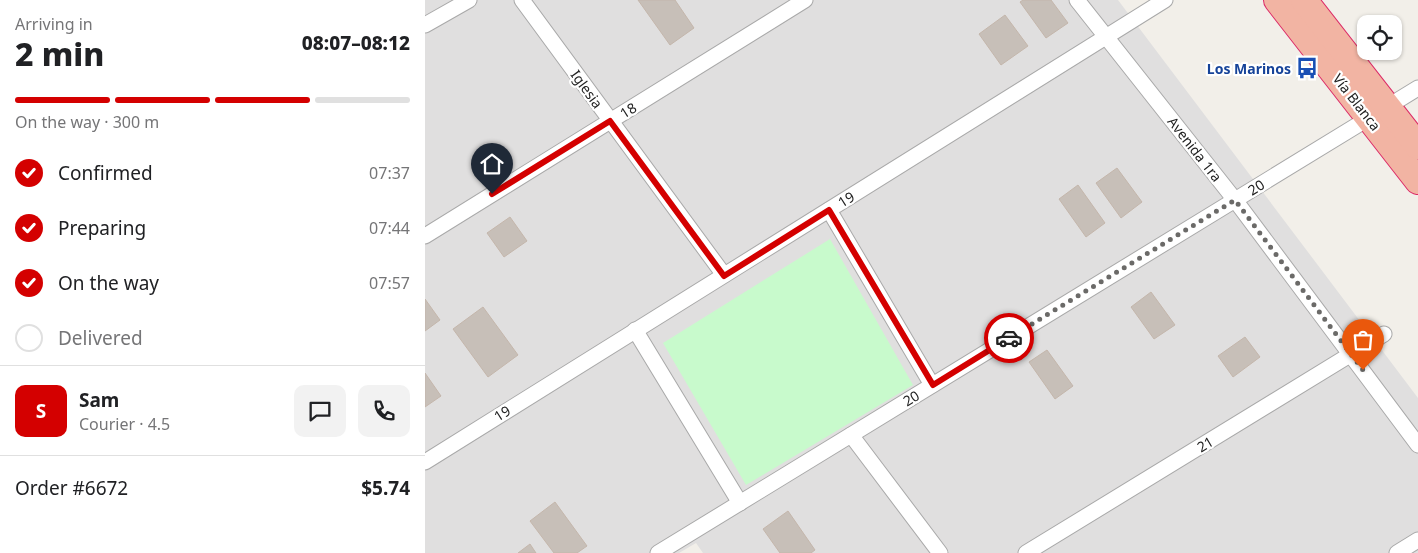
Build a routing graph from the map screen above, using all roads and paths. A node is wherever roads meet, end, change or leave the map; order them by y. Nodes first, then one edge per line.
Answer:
1 (469, 0) edge
2 (522, 0) edge
3 (805, 0) edge
4 (1077, 0) edge
5 (1165, 0) edge
6 (1277, 0) edge
7 (1304, 0) edge
8 (425, 25) edge
9 (1106, 37) junction
10 (1418, 88) edge
11 (1378, 112) junction
12 (610, 121) junction
13 (1418, 146) edge
14 (1418, 181) edge
15 (1235, 200) junction
16 (829, 210) junction
17 (425, 236) edge
18 (724, 276) junction
19 (635, 330) junction
20 (1384, 334) dead end
21 (1352, 354) junction
22 (933, 385) junction
23 (851, 435) junction
24 (1418, 445) edge
25 (425, 462) edge
26 (740, 503) junction
27 (1418, 540) edge
28 (657, 553) edge
29 (940, 553) edge
30 (1026, 553) edge
31 (1397, 553) edge

1 - 8 street
2 - 12 street, Iglesia
3 - 12 street, 18
4 - 9 street, Avenida 1ra
5 - 9 street, 19
6 - 11 highway, Vía Blanca
7 - 11 highway, Vía Blanca
9 - 15 street, Avenida 1ra
9 - 16 street, 19
10 - 11 street, 20
11 - 13 highway, Vía Blanca
11 - 14 highway, Vía Blanca
11 - 15 street, 20
12 - 17 street, 18
12 - 18 street, Iglesia
15 - 21 street, Avenida 1ra
15 - 22 street, 20
16 - 18 street, 19
16 - 22 street
18 - 19 street, 19
19 - 25 street, 19
19 - 26 street
20 - 21 street, 21
21 - 24 street, Avenida 1ra
21 - 30 street, 21
22 - 23 street, 20
23 - 26 street, 20
23 - 29 street
26 - 28 street, 20
27 - 31 street

